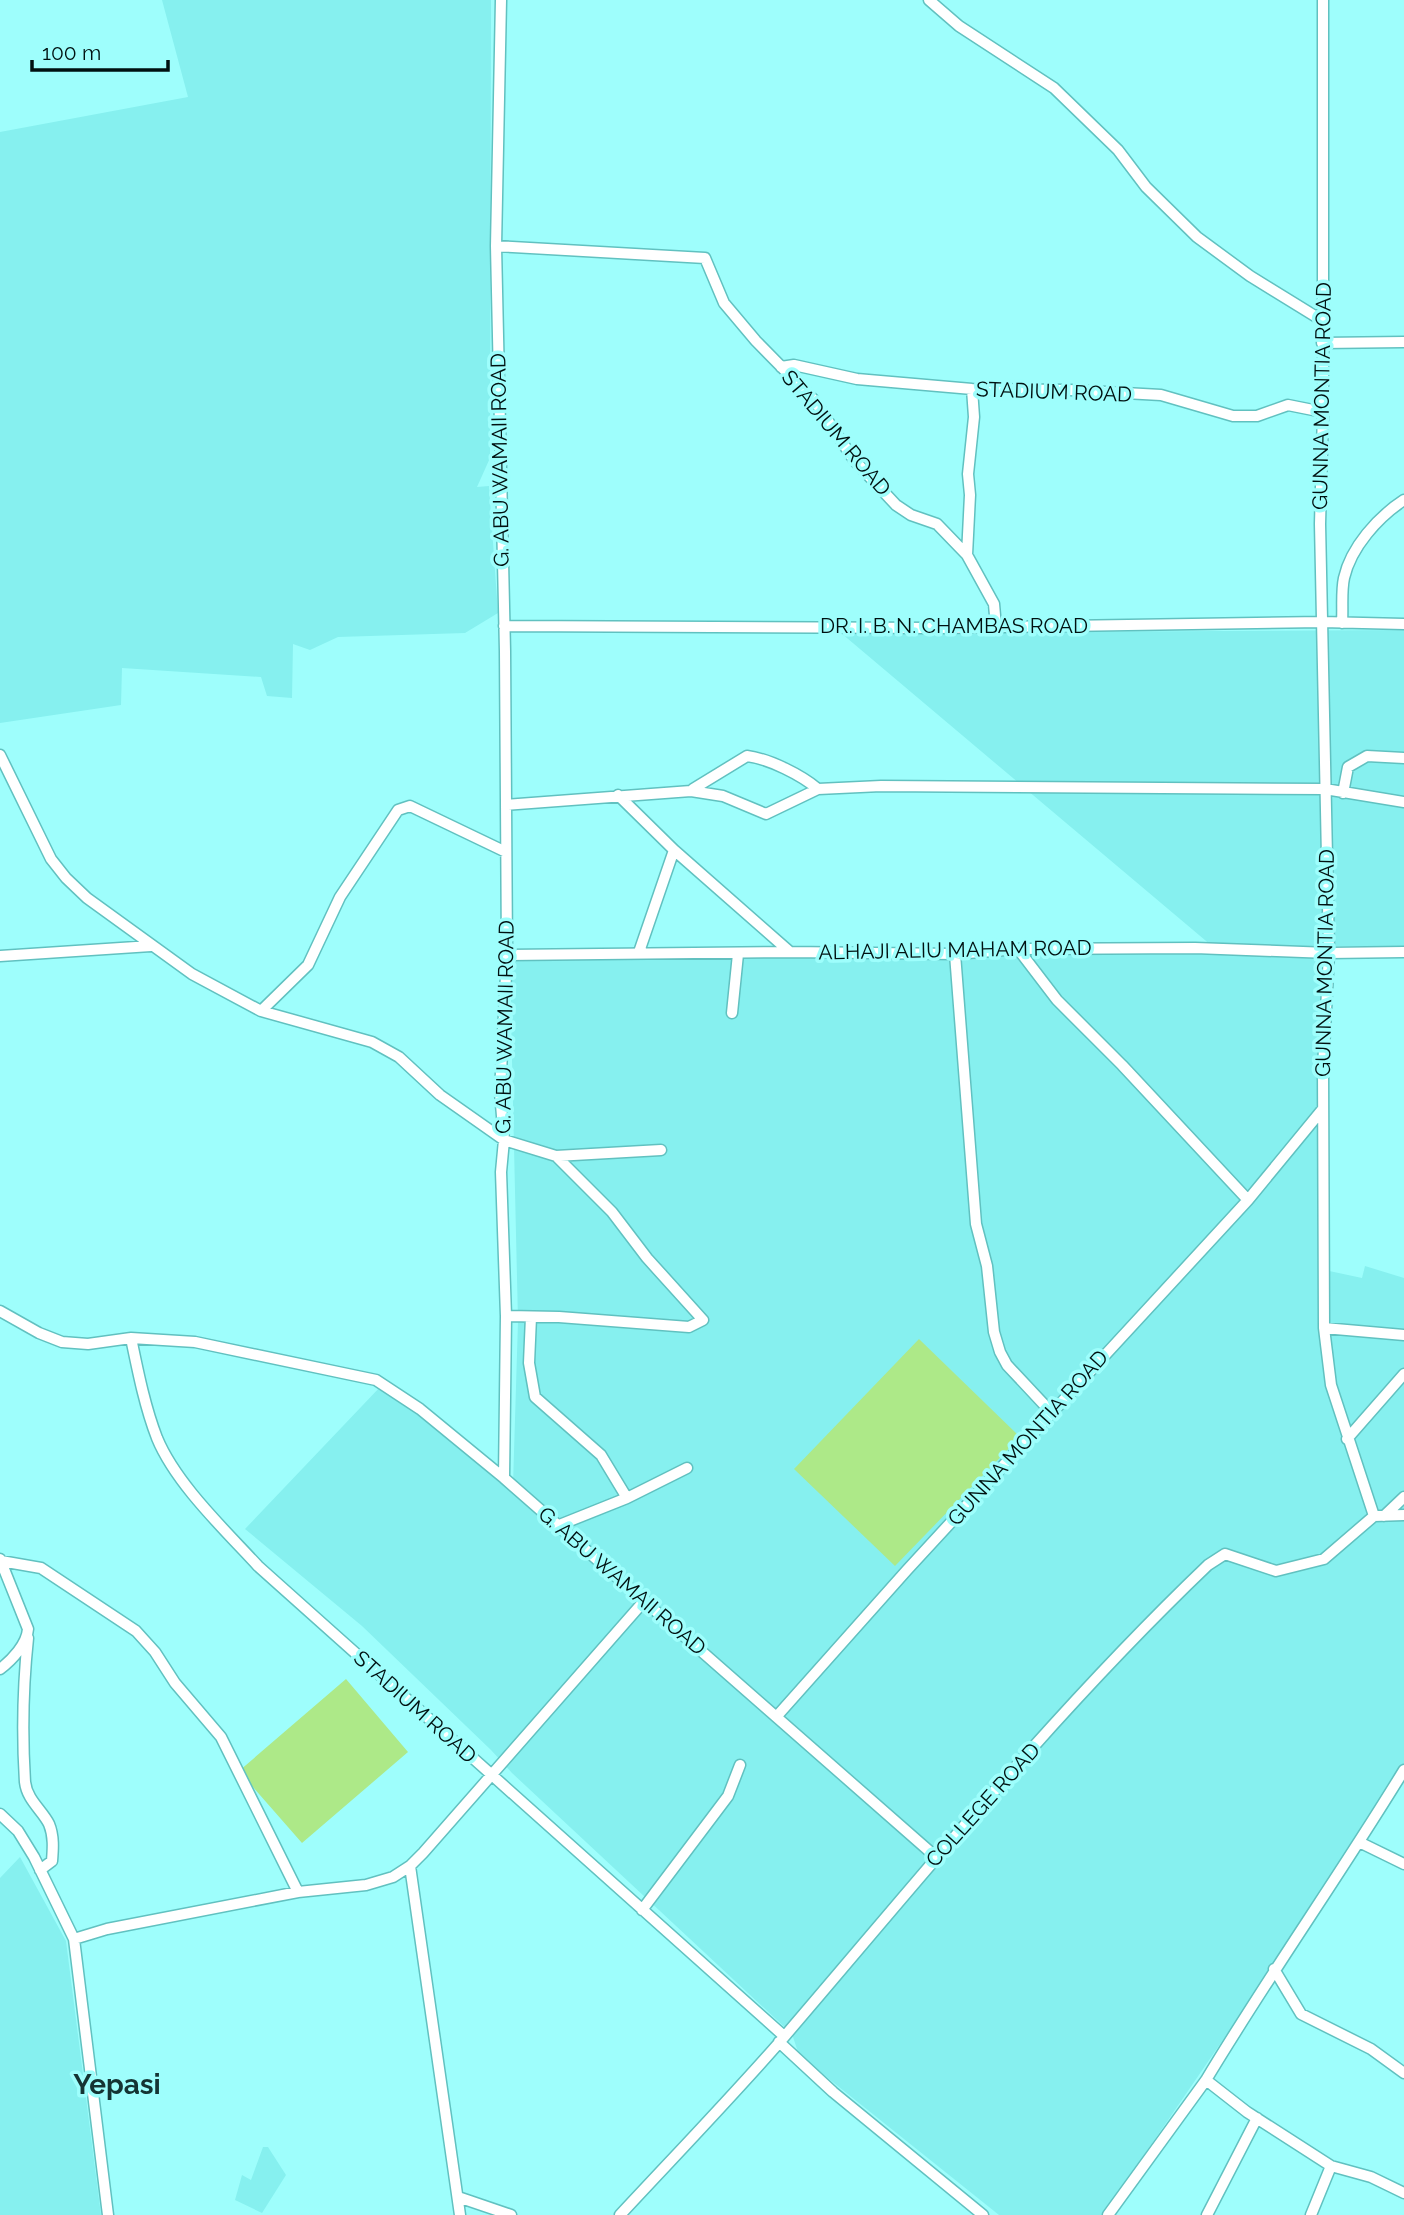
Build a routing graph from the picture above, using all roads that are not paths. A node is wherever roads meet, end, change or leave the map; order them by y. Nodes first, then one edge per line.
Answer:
1 (501, 0) edge
2 (929, 0) edge
3 (1323, 0) edge
4 (496, 246) junction
5 (1322, 321) junction
6 (1404, 342) edge
7 (1322, 343) junction
8 (781, 367) junction
9 (972, 389) junction
10 (1323, 412) junction
11 (1404, 500) edge
12 (967, 555) junction
13 (1322, 622) junction
14 (1342, 622) junction
15 (1404, 624) edge
16 (504, 626) junction
17 (996, 627) junction
18 (0, 755) edge
19 (1404, 758) edge
20 (818, 789) junction
21 (1325, 789) junction
22 (691, 790) junction
23 (1343, 793) junction
24 (618, 795) junction
25 (1404, 802) edge
26 (506, 805) junction
27 (674, 850) junction
28 (506, 852) junction
29 (151, 946) junction
30 (1018, 949) junction
31 (639, 952) junction
32 (790, 952) junction
33 (1404, 952) edge
34 (1329, 953) junction
35 (738, 954) junction
36 (955, 954) junction
37 (507, 955) junction
38 (0, 956) edge
39 (261, 1011) junction
40 (732, 1013) dead end
41 (1322, 1110) junction
42 (504, 1140) junction
43 (661, 1150) dead end
44 (556, 1156) junction
45 (1248, 1200) junction
46 (0, 1311) edge
47 (506, 1317) junction
48 (531, 1317) junction
49 (1324, 1328) junction
50 (1404, 1335) edge
51 (131, 1338) junction
52 (1404, 1374) edge
53 (1051, 1412) junction
54 (1347, 1439) junction
55 (687, 1468) dead end
56 (504, 1478) junction
57 (1404, 1496) edge
58 (627, 1498) junction
59 (1404, 1515) edge
60 (1379, 1516) junction
61 (557, 1526) junction
62 (0, 1560) edge
63 (645, 1600) junction
64 (28, 1638) junction
65 (0, 1669) edge
66 (777, 1717) junction
67 (740, 1765) dead end
68 (1404, 1770) edge
69 (491, 1775) junction
70 (0, 1814) edge
71 (1359, 1842) junction
72 (936, 1857) junction
73 (1404, 1864) edge
74 (410, 1866) junction
75 (40, 1870) junction
76 (298, 1892) junction
77 (642, 1910) junction
78 (74, 1939) junction
79 (1274, 1969) junction
80 (782, 2039) junction
81 (1404, 2073) edge
82 (1206, 2080) junction
83 (1257, 2118) junction
84 (1331, 2166) junction
85 (1404, 2193) edge
86 (458, 2197) junction
87 (108, 2215) edge
88 (460, 2215) edge
89 (511, 2215) edge
90 (620, 2215) edge
91 (983, 2215) edge
92 (1108, 2215) edge
93 (1207, 2215) edge
94 (1311, 2215) edge

1 - 4 street, G. ABU WAMAII ROAD
2 - 5 street
3 - 5 street, GUNNA MONTIA ROAD
4 - 8 street, STADIUM ROAD
4 - 16 street, G. ABU WAMAII ROAD
5 - 7 street, GUNNA MONTIA ROAD
6 - 7 street
7 - 10 street, GUNNA MONTIA ROAD
8 - 9 street, STADIUM ROAD
8 - 12 street, STADIUM ROAD
9 - 10 street, STADIUM ROAD
9 - 12 street
10 - 13 street, GUNNA MONTIA ROAD
11 - 14 street
12 - 17 street, STADIUM ROAD
13 - 14 street, DR. I. B. N. CHAMBAS ROAD
13 - 17 street, DR. I. B. N. CHAMBAS ROAD
13 - 21 street, GUNNA MONTIA ROAD
14 - 15 street, DR. I. B. N. CHAMBAS ROAD
16 - 17 street, DR. I. B. N. CHAMBAS ROAD
16 - 26 street, G. ABU WAMAII ROAD
18 - 29 street
19 - 23 street
20 - 21 street
20 - 22 street
20 - 22 street
21 - 23 street
21 - 34 street, GUNNA MONTIA ROAD
22 - 24 street
23 - 25 street
24 - 26 street
24 - 27 street
26 - 28 street, G. ABU WAMAII ROAD
27 - 31 street
27 - 32 street
28 - 37 street, G. ABU WAMAII ROAD
28 - 39 street
29 - 38 street
29 - 39 street
30 - 34 street, ALHAJI ALIU MAHAM ROAD
30 - 36 street, ALHAJI ALIU MAHAM ROAD
30 - 45 street
31 - 35 street, ALHAJI ALIU MAHAM ROAD
31 - 37 street, ALHAJI ALIU MAHAM ROAD
32 - 35 street, ALHAJI ALIU MAHAM ROAD
32 - 36 street, ALHAJI ALIU MAHAM ROAD
33 - 34 street, ALHAJI ALIU MAHAM ROAD
34 - 41 street, GUNNA MONTIA ROAD
35 - 40 street
36 - 53 street
37 - 42 street, G. ABU WAMAII ROAD
39 - 42 street
41 - 45 street, GUNNA MONTIA ROAD
41 - 49 street
42 - 44 street
42 - 47 street, G. ABU WAMAII ROAD
43 - 44 street
44 - 48 street
45 - 53 street, GUNNA MONTIA ROAD
46 - 51 street
47 - 48 street
47 - 56 street, G. ABU WAMAII ROAD
48 - 58 street
49 - 50 street
49 - 54 street
51 - 56 street
51 - 69 street, STADIUM ROAD
52 - 54 street
53 - 66 street, GUNNA MONTIA ROAD
54 - 60 street
55 - 58 street
56 - 61 street, G. ABU WAMAII ROAD
57 - 60 street, COLLEGE ROAD
58 - 61 street
59 - 60 street
60 - 72 street, COLLEGE ROAD
61 - 63 street, G. ABU WAMAII ROAD
62 - 64 street
62 - 76 street
63 - 66 street, G. ABU WAMAII ROAD
63 - 69 street
64 - 65 street
64 - 75 street
66 - 72 street, G. ABU WAMAII ROAD
67 - 77 street
68 - 71 street
69 - 74 street
69 - 77 street, STADIUM ROAD
70 - 75 street
71 - 73 street
71 - 79 street
72 - 80 street, COLLEGE ROAD
74 - 76 street
74 - 86 street
75 - 78 street
76 - 78 street
77 - 80 street, STADIUM ROAD
78 - 87 street
79 - 81 street
79 - 82 street
80 - 90 street, COLLEGE ROAD
80 - 91 street, STADIUM ROAD
82 - 83 street
82 - 92 street
83 - 84 street
83 - 93 street
84 - 85 street
84 - 94 street
86 - 88 street
86 - 89 street

